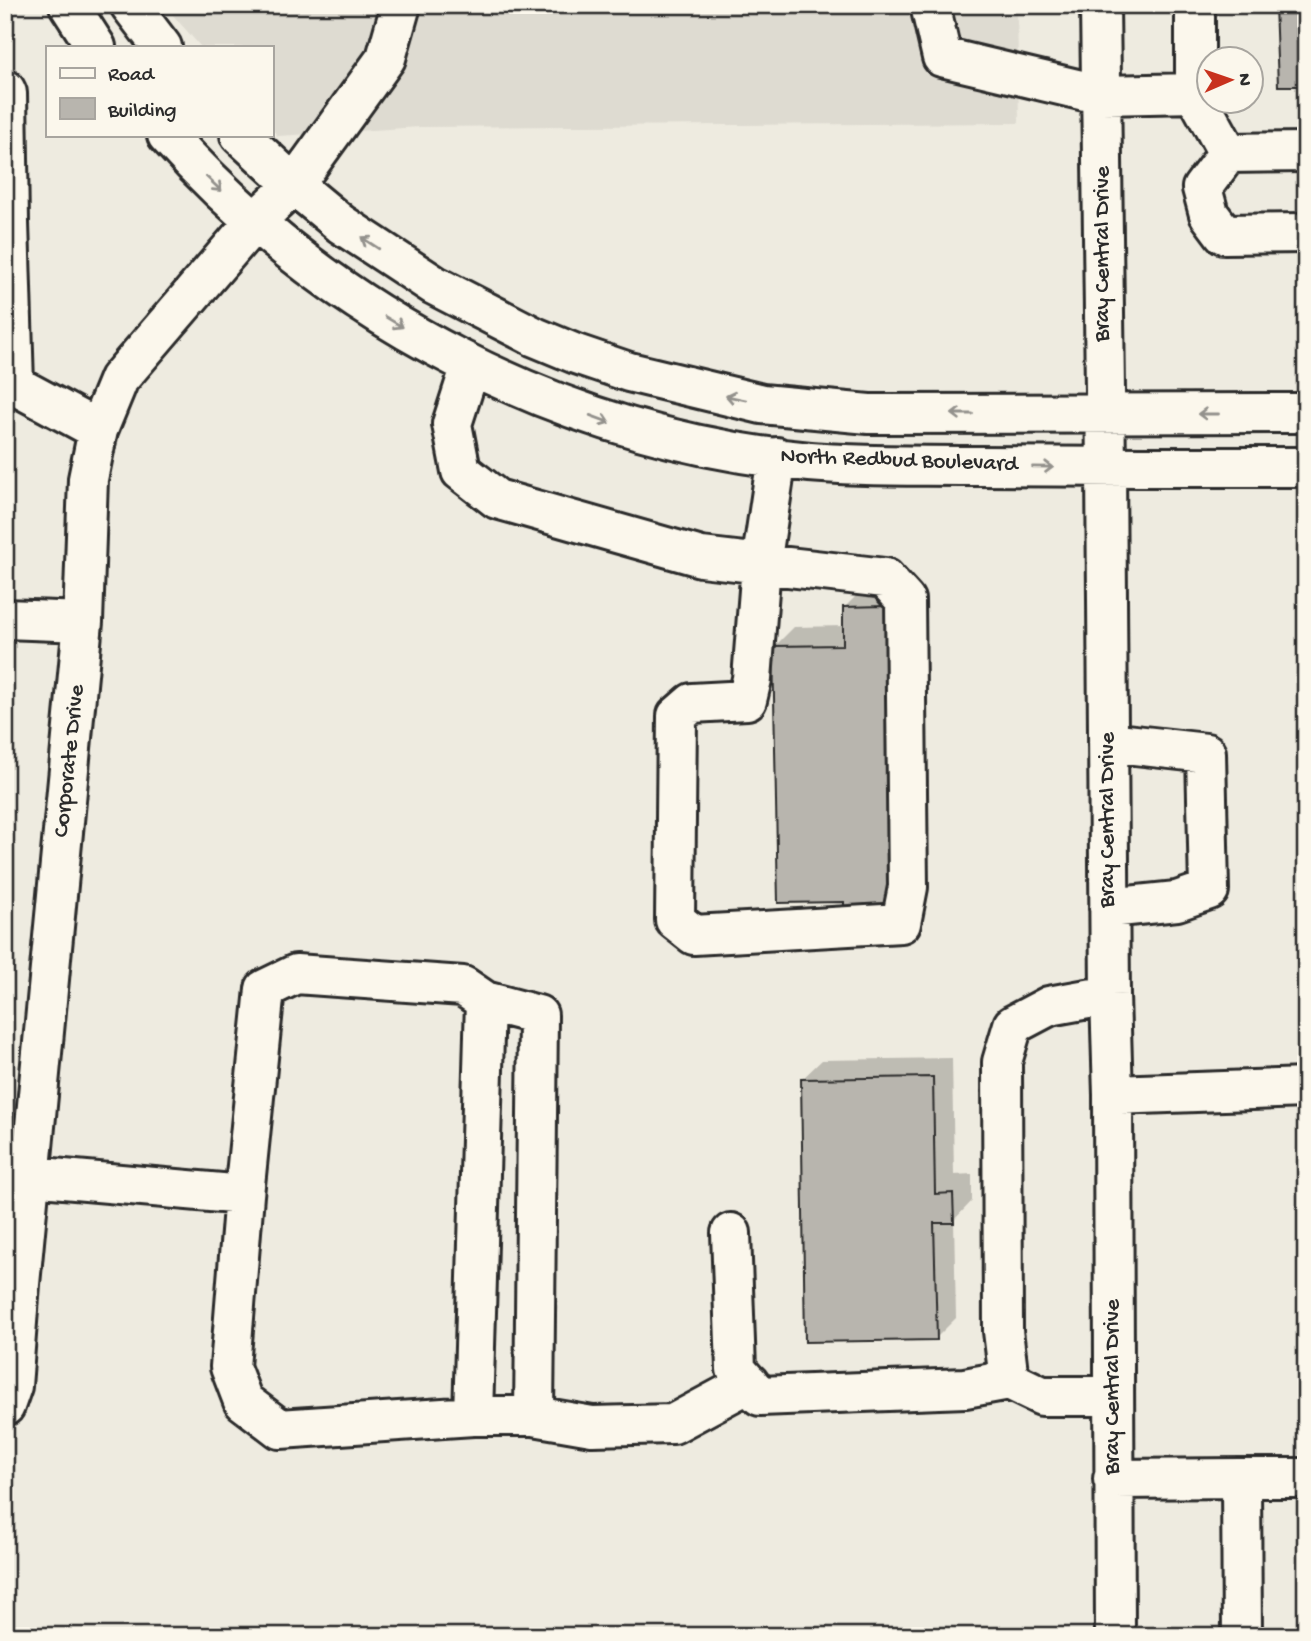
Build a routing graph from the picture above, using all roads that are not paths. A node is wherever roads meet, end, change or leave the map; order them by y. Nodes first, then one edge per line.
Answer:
1 (69, 5) edge
2 (130, 5) edge
3 (401, 5) edge
4 (930, 5) edge
5 (1100, 5) edge
6 (1195, 5) edge
7 (95, 46) edge
8 (161, 46) edge
9 (5, 89) edge
10 (1195, 93) junction
11 (1102, 95) junction
12 (168, 136) edge
13 (241, 136) edge
14 (1306, 152) edge
15 (1228, 153) junction
16 (294, 185) junction
17 (254, 222) junction
18 (1306, 233) edge
19 (471, 365) junction
20 (10, 382) edge
21 (1306, 413) edge
22 (1104, 414) junction
23 (98, 430) junction
24 (777, 457) junction
25 (1107, 467) junction
26 (1306, 467) edge
27 (761, 565) junction
28 (5, 619) edge
29 (83, 622) junction
30 (1108, 742) junction
31 (1109, 908) junction
32 (1110, 995) junction
33 (485, 1001) junction
34 (1306, 1088) edge
35 (1113, 1095) junction
36 (30, 1176) junction
37 (244, 1195) junction
38 (731, 1233) dead end
39 (1009, 1380) junction
40 (749, 1383) junction
41 (8, 1393) edge
42 (1113, 1396) junction
43 (473, 1416) junction
44 (534, 1416) junction
45 (1241, 1478) junction
46 (1306, 1478) edge
47 (1113, 1479) junction
48 (1115, 1636) edge
49 (1242, 1636) edge

1 - 7 street
2 - 8 street
3 - 16 street, Corporate Drive
4 - 11 street
5 - 11 street, Bray Central Drive
6 - 10 street
9 - 20 street
10 - 11 street
10 - 15 street
11 - 22 street, Bray Central Drive
12 -> 17 street, North Redbud Boulevard
13 - 16 street, North Redbud Boulevard
14 - 15 street
15 - 18 street
16 - 17 street, Corporate Drive
22 -> 16 street, North Redbud Boulevard
17 -> 19 street, North Redbud Boulevard
17 - 23 street, Corporate Drive
19 -> 24 street, North Redbud Boulevard
19 - 27 street
20 - 23 street
21 -> 22 street, North Redbud Boulevard
22 - 25 street, Bray Central Drive
23 - 29 street, Corporate Drive
24 -> 25 street, North Redbud Boulevard
24 - 27 street
25 - 26 street, North Redbud Boulevard
25 - 30 street, Bray Central Drive
27 - 27 street
28 - 29 street
29 - 36 street, Corporate Drive
30 - 31 street, Bray Central Drive
30 - 31 street
31 - 32 street, Bray Central Drive
32 - 35 street, Bray Central Drive
32 - 39 street
33 - 37 street
33 - 43 street
33 - 44 street
34 - 35 street
35 - 42 street, Bray Central Drive
36 - 37 street
36 - 41 street, Corporate Drive
37 - 43 street
38 - 40 street
39 - 40 street
39 - 42 street
40 - 44 street
42 - 47 street, Bray Central Drive
43 - 44 street
45 - 46 street
45 - 47 street
45 - 49 street
47 - 48 street, Bray Central Drive

